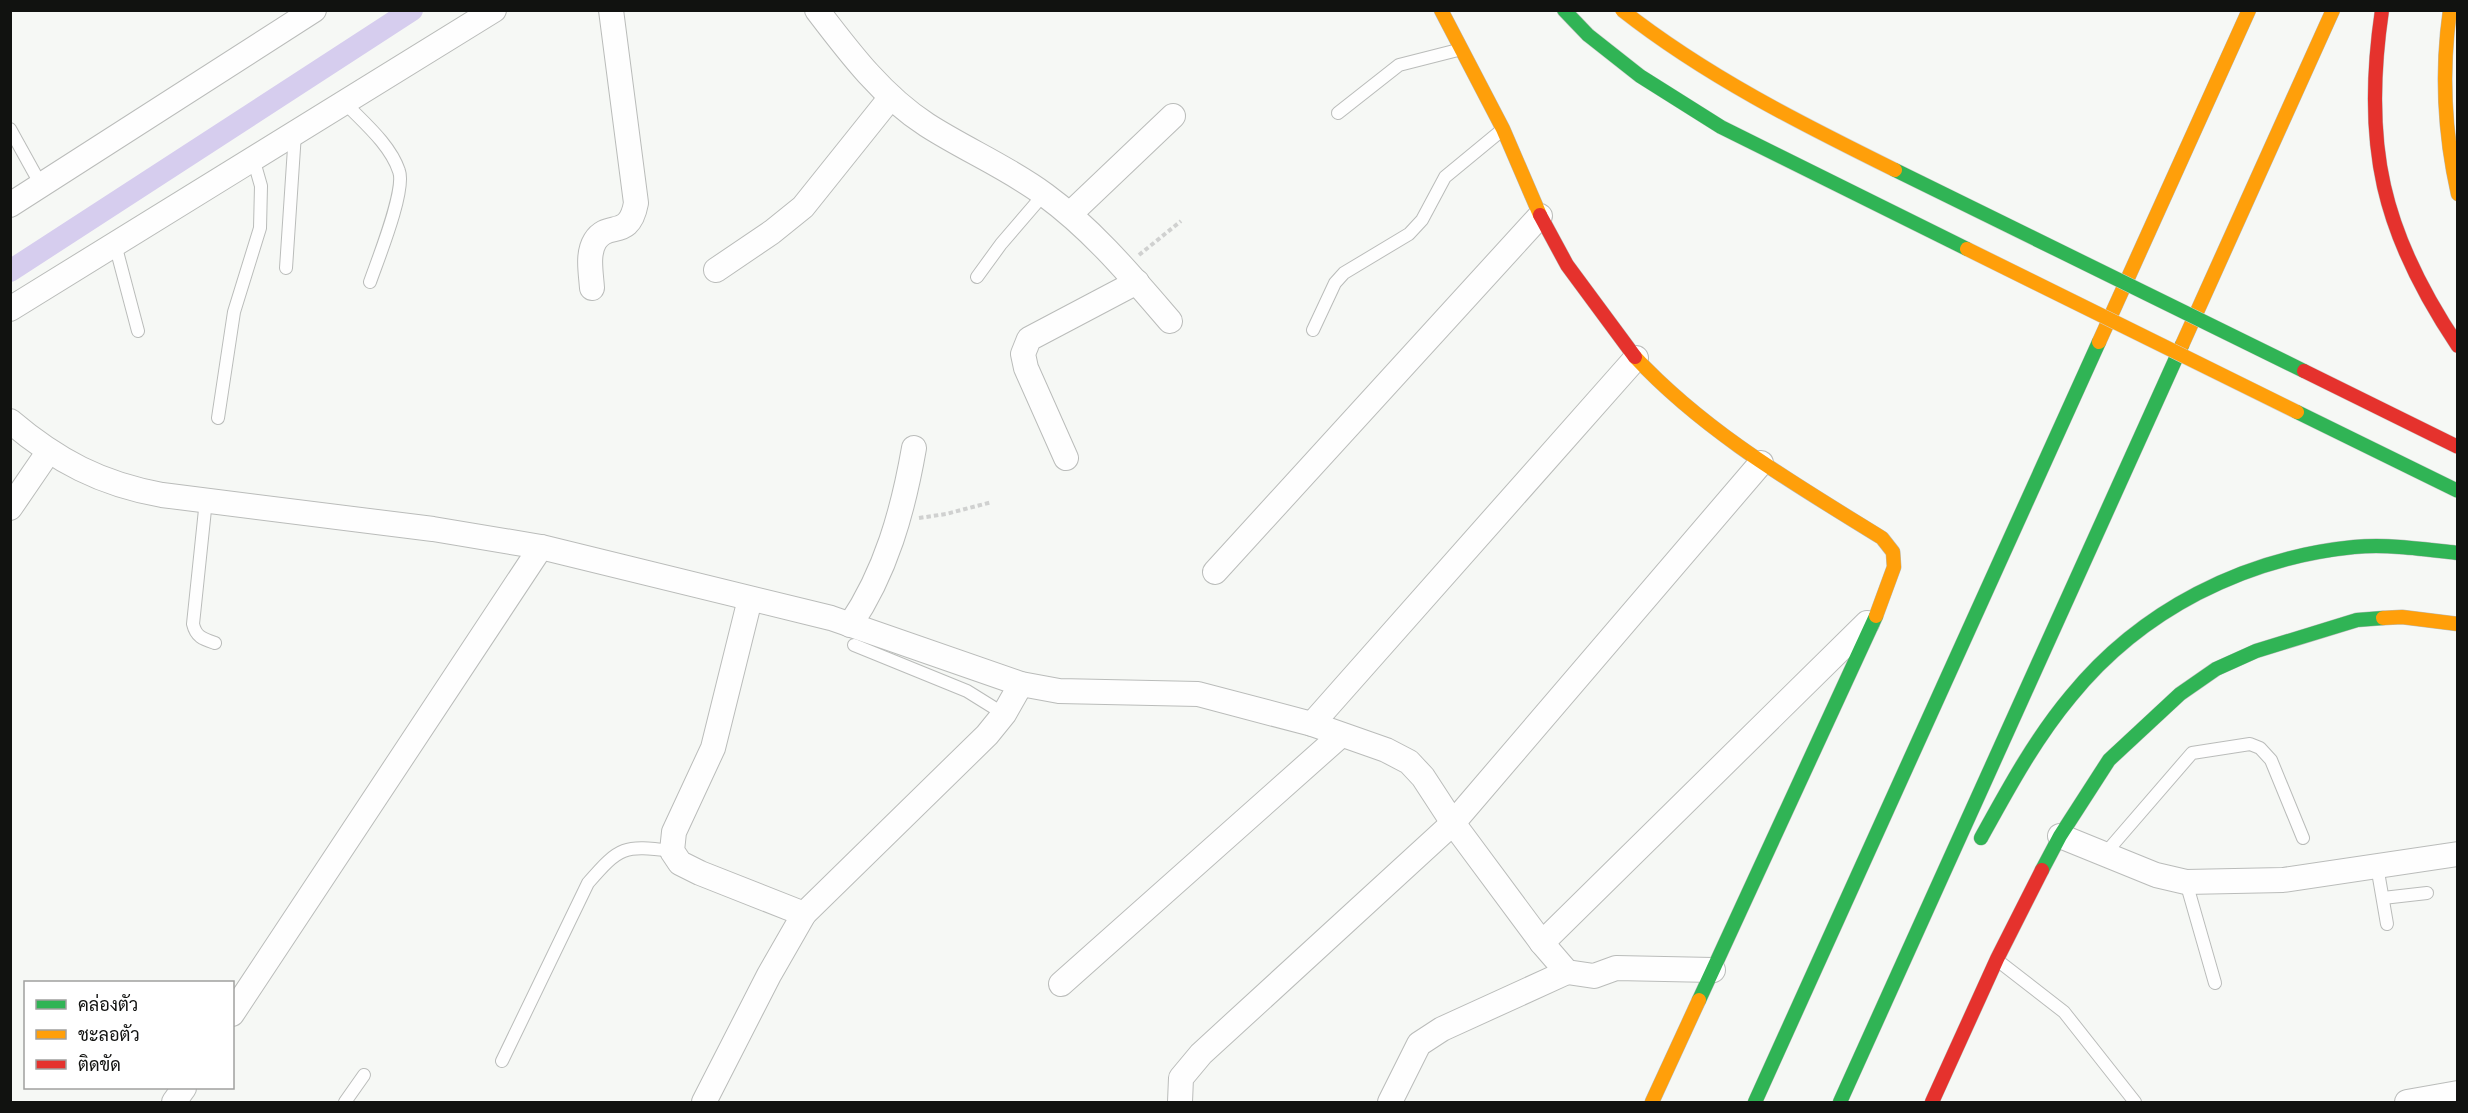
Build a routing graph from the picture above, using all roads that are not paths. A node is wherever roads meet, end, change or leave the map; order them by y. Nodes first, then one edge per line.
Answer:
1 (314, 10) edge
2 (494, 10) edge
3 (611, 10) edge
4 (817, 10) edge
5 (1441, 10) edge
6 (1564, 10) edge
7 (1622, 10) edge
8 (2249, 10) edge
9 (2333, 10) edge
10 (2382, 10) edge
11 (2450, 10) edge
12 (2224, 32) dead end
13 (1462, 49) junction
14 (891, 97) junction
15 (344, 102) junction
16 (1338, 113) dead end
17 (1173, 116) dead end
18 (10, 129) edge
19 (1503, 129) junction
20 (295, 132) junction
21 (253, 158) junction
22 (2176, 172) junction
23 (41, 185) junction
24 (1044, 194) junction
25 (2457, 194) edge
26 (10, 205) edge
27 (1070, 214) junction
28 (1540, 216) junction
29 (115, 244) junction
30 (286, 268) dead end
31 (716, 270) dead end
32 (1130, 275) junction
33 (977, 277) dead end
34 (370, 282) dead end
35 (592, 288) dead end
36 (10, 309) edge
37 (1170, 321) dead end
38 (1313, 330) dead end
39 (138, 331) dead end
40 (2457, 346) edge
41 (1636, 358) junction
42 (218, 418) dead end
43 (10, 421) edge
44 (2457, 447) edge
45 (914, 448) dead end
46 (49, 451) junction
47 (1066, 458) dead end
48 (1761, 463) junction
49 (2457, 491) edge
50 (206, 500) junction
51 (10, 508) edge
52 (541, 547) junction
53 (2457, 553) edge
54 (1215, 572) dead end
55 (750, 599) junction
56 (1877, 614) junction
57 (2457, 624) edge
58 (852, 635) junction
59 (215, 642) dead end
60 (1021, 684) junction
61 (1004, 714) junction
62 (1312, 724) junction
63 (1341, 735) junction
64 (1453, 823) junction
65 (2060, 836) junction
66 (2303, 838) dead end
67 (672, 851) junction
68 (1973, 853) dead end
69 (2457, 854) edge
70 (2103, 855) junction
71 (2377, 866) junction
72 (2186, 882) junction
73 (2427, 893) dead end
74 (2383, 898) junction
75 (1944, 905) dead end
76 (804, 914) junction
77 (2387, 924) dead end
78 (1542, 943) junction
79 (1997, 959) junction
80 (1713, 970) junction
81 (1568, 972) junction
82 (2215, 983) dead end
83 (1061, 984) dead end
84 (234, 1011) edge
85 (1863, 1052) junction
86 (502, 1061) dead end
87 (364, 1075) dead end
88 (183, 1089) edge
89 (2457, 1093) edge
90 (1936, 1101) edge
91 (174, 1102) edge
92 (345, 1102) edge
93 (704, 1102) edge
94 (1180, 1102) edge
95 (1390, 1102) edge
96 (1652, 1102) edge
97 (1755, 1102) edge
98 (1840, 1102) edge
99 (2134, 1102) edge
100 (2407, 1102) edge

1 - 23 street
2 - 15 street
3 - 35 street
4 - 14 street
5 - 13 main road
6 - 49 main road, bridge
7 - 44 main road, bridge
8 - 22 main road
9 - 85 main road
10 - 40 main road
11 - 25 main road
12 - 22 main road
13 - 16 lane
13 - 19 main road
14 - 24 street
14 - 31 street
15 - 20 street
15 - 34 lane
17 - 27 street
18 - 23 lane
19 - 28 main road
19 - 38 lane
20 - 21 street
20 - 30 lane
21 - 29 street
21 - 42 lane
22 - 97 main road
23 - 26 street
24 - 27 street
24 - 33 lane
27 - 32 street
28 - 41 main road
28 - 54 street
29 - 36 street
29 - 39 lane
32 - 37 street
32 - 47 street
41 - 48 main road
41 - 62 street
43 - 46 street
45 - 58 street
46 - 50 street
46 - 51 street
48 - 56 main road
48 - 64 street
50 - 52 street
50 - 59 lane
52 - 55 street
52 - 84 street
53 - 68 main road
55 - 58 street
55 - 67 street
56 - 78 street
56 - 80 main road
57 - 65 main road
58 - 60 street
58 - 61 lane
60 - 61 street
60 - 62 street
61 - 76 street
62 - 63 street
63 - 64 street
63 - 83 street
64 - 78 street
64 - 94 street
65 - 70 street
65 - 79 main road
66 - 70 lane
67 - 76 street
67 - 86 lane
69 - 71 street
70 - 72 street
71 - 72 street
71 - 74 lane
72 - 82 lane
73 - 74 lane
74 - 77 lane
75 - 85 main road
76 - 93 street
78 - 81 street
79 - 90 main road
79 - 99 lane
80 - 81 street
80 - 96 main road
81 - 95 street
85 - 98 main road
87 - 92 lane
88 - 91 street
89 - 100 street

